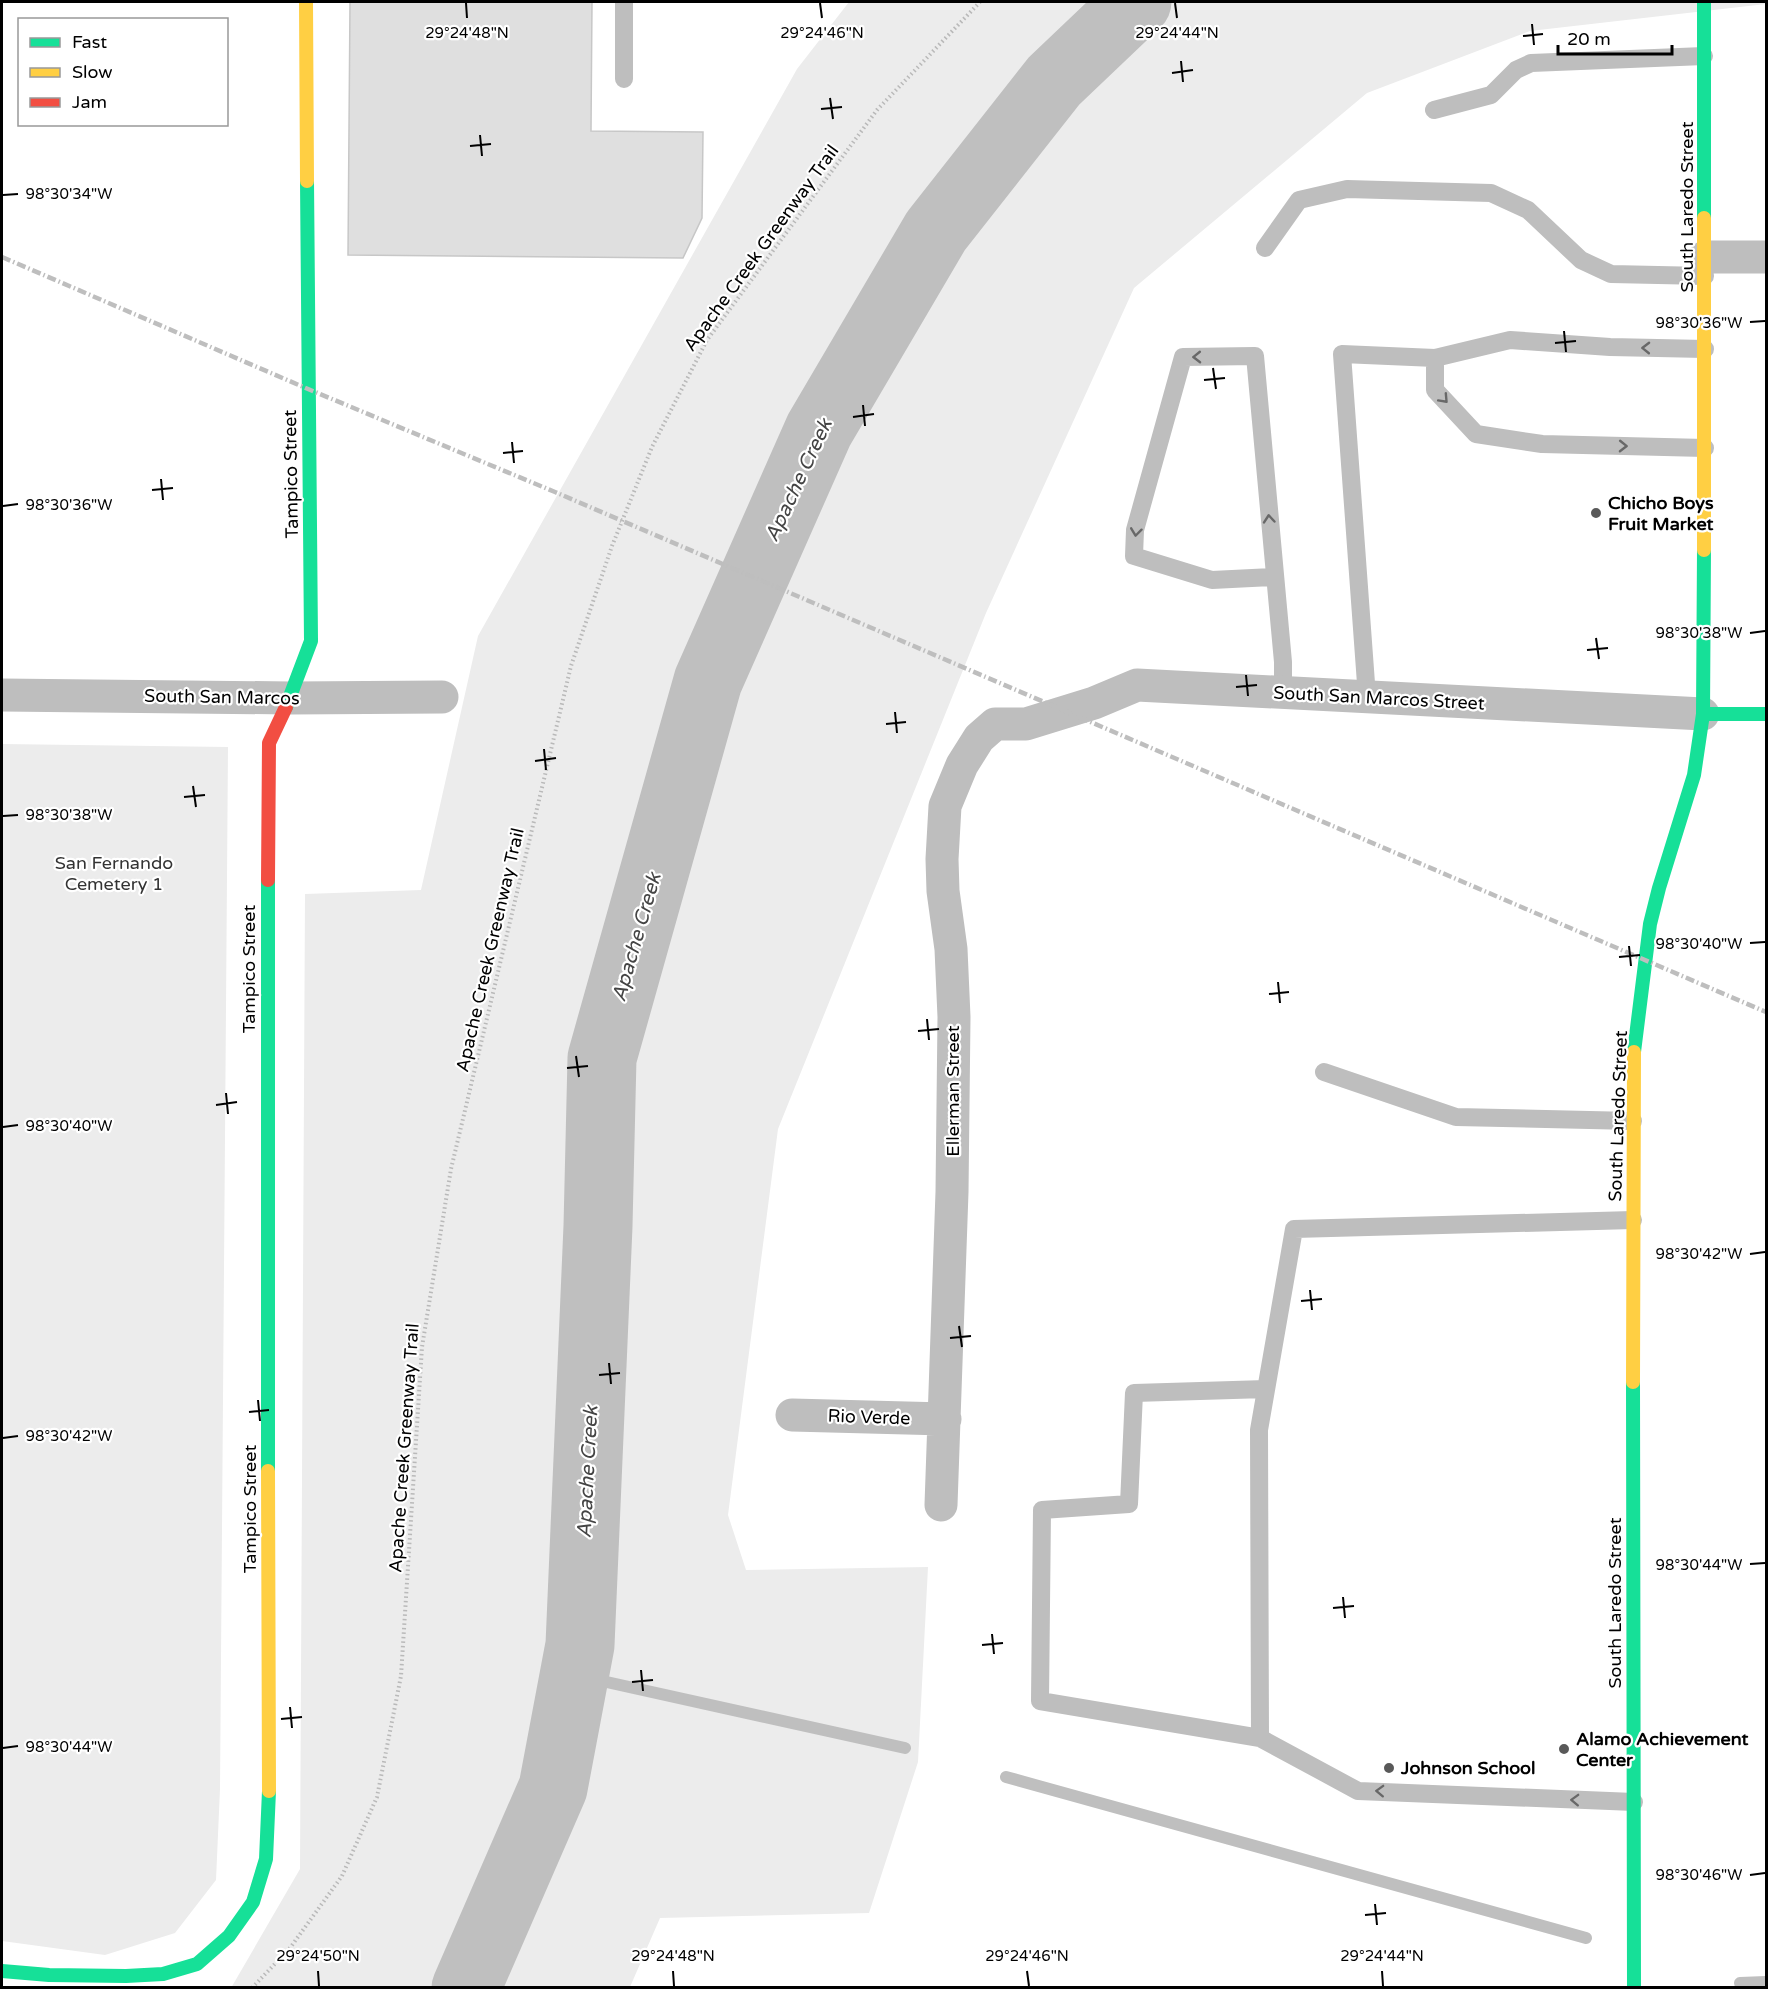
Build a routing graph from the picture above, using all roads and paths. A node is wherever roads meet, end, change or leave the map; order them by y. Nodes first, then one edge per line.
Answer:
1 (306, 2) edge
2 (624, 2) edge
3 (980, 2) edge
4 (1704, 2) edge
5 (1704, 56) junction
6 (624, 79) dead end
7 (1434, 110) dead end
8 (1265, 248) dead end
9 (1767, 257) edge
10 (1705, 266) junction
11 (1705, 349) junction
12 (1435, 358) junction
13 (1705, 448) junction
14 (1274, 577) junction
15 (1283, 693) junction
16 (2, 694) edge
17 (442, 697) dead end
18 (1367, 697) junction
19 (291, 698) junction
20 (1702, 714) junction
21 (1767, 714) edge
22 (1026, 724) joint
23 (1324, 1072) dead end
24 (1633, 1120) junction
25 (1633, 1220) junction
26 (1266, 1389) junction
27 (792, 1414) dead end
28 (945, 1419) junction
29 (941, 1505) dead end
30 (1260, 1738) junction
31 (1634, 1802) junction
32 (2, 1971) edge
33 (252, 1988) edge
34 (1634, 1988) edge

1 - 19 street, Tampico Street
2 - 6 lane
3 - 33 path, Apache Creek Greenway Trail
4 - 5 street, South Laredo Street
5 - 7 lane
5 - 10 street, South Laredo Street
8 - 10 lane
9 - 10 street
10 - 11 street, South Laredo Street
11 -> 12 lane
11 - 13 street, South Laredo Street
12 -> 13 lane
12 - 18 lane
13 - 20 street, South Laredo Street
14 -> 14 lane
14 - 15 lane
15 - 18 street, South San Marcos Street
15 - 22 street, South San Marcos Street
16 - 19 street, South San Marcos
17 - 19 street, South San Marcos
18 - 20 street, South San Marcos Street
19 - 32 street, Tampico Street
20 - 21 street
20 - 24 street, South Laredo Street
22 - 28 street, Ellerman Street
23 - 24 lane
24 - 25 street, South Laredo Street
25 - 26 lane
25 - 31 street, South Laredo Street
26 - 30 lane
26 - 30 lane
27 - 28 street, Rio Verde
28 - 29 street, Ellerman Street
31 -> 30 lane
31 - 34 street, South Laredo Street

